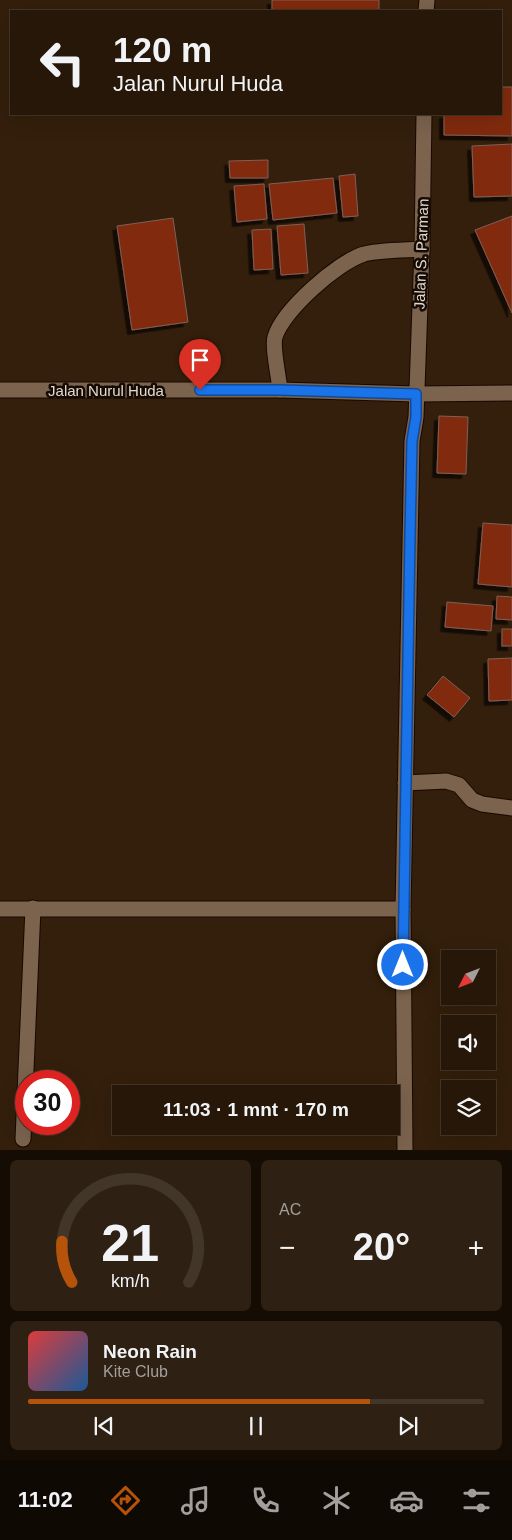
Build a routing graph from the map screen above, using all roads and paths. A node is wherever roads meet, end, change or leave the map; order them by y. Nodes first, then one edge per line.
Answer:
1 (424, 115) edge
2 (422, 249) junction
3 (0, 390) edge
4 (280, 390) junction
5 (416, 394) junction
6 (512, 394) edge
7 (405, 783) junction
8 (512, 808) edge
9 (33, 908) junction
10 (0, 909) edge
11 (403, 909) junction
12 (23, 1139) dead end
13 (405, 1150) edge

1 - 2 street, Jalan S. Parman
2 - 4 street
2 - 5 street, Jalan S. Parman
3 - 4 street, Jalan Nurul Huda
4 - 5 street, Jalan Nurul Huda
5 - 6 street, Jalan Nurul Huda
5 - 7 street, Jalan S. Parman
7 - 8 street
7 - 11 street, Jalan S. Parman
9 - 10 street
9 - 11 street
9 - 12 street
11 - 13 street, Jalan S. Parman

